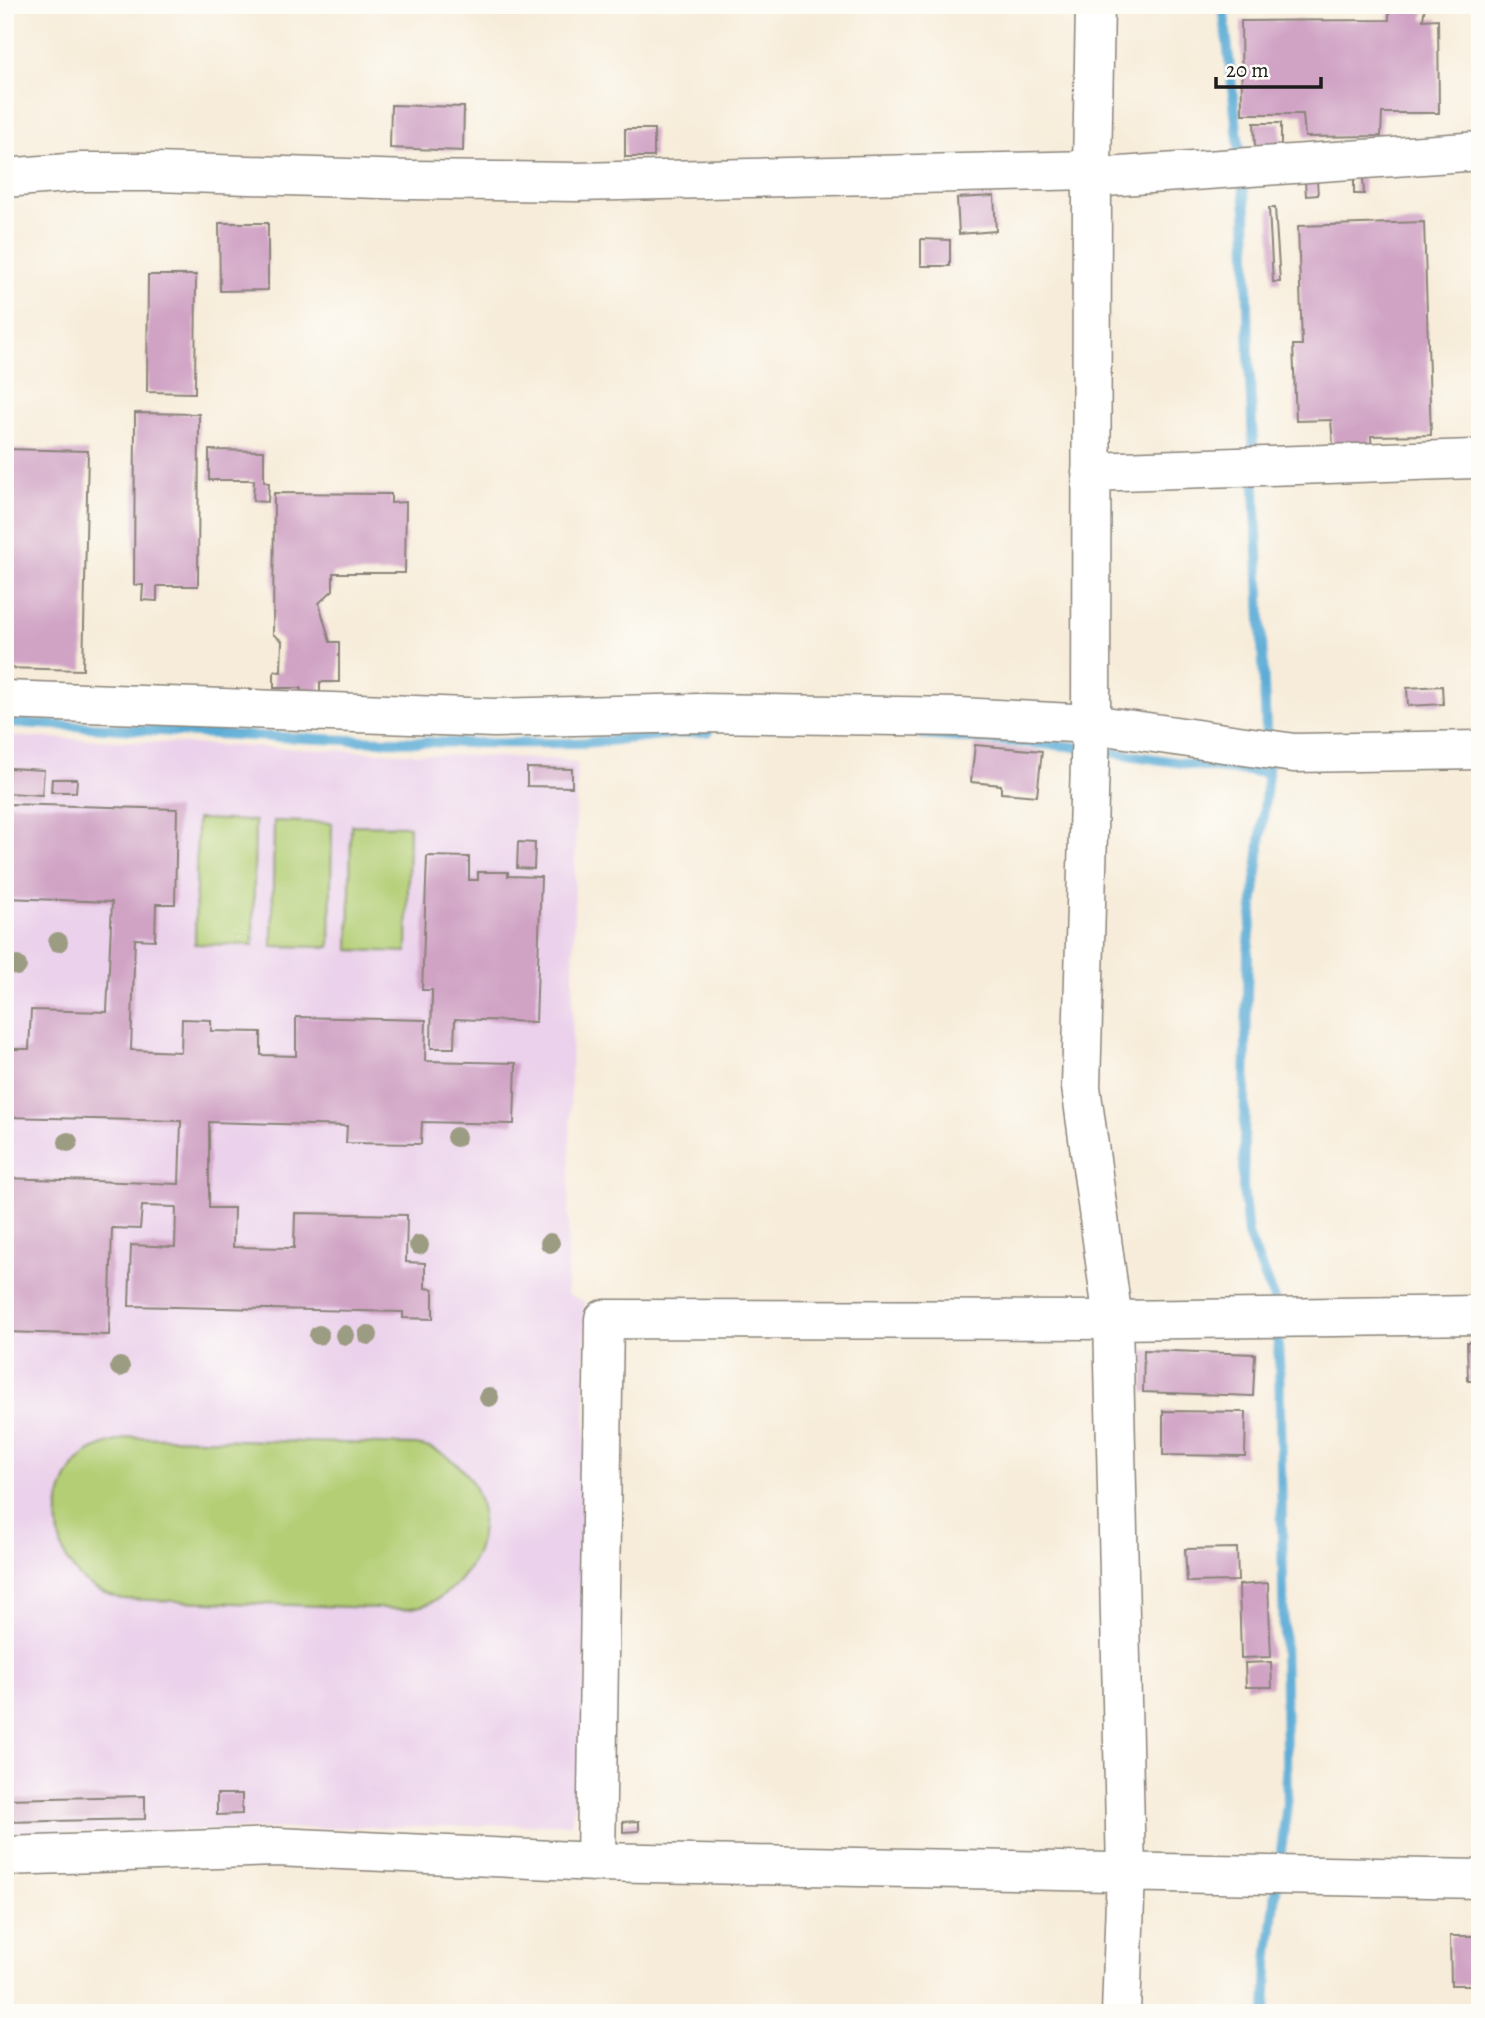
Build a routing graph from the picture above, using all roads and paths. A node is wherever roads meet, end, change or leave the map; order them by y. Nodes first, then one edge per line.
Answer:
1 (1095, 5) edge
2 (1480, 151) edge
3 (1092, 174) junction
4 (5, 178) edge
5 (1473, 459) dead end
6 (1091, 472) junction
7 (5, 700) edge
8 (1091, 724) junction
9 (1480, 750) edge
10 (1480, 1315) edge
11 (1113, 1320) junction
12 (5, 1856) edge
13 (596, 1862) junction
14 (1126, 1871) junction
15 (1480, 1879) edge
16 (1121, 2013) edge

1 - 3 street
2 - 3 street
3 - 4 street
3 - 6 street
5 - 6 street
6 - 8 street
7 - 8 street
8 - 9 street
8 - 11 street
10 - 11 street
11 - 13 street
11 - 14 street
12 - 13 street
13 - 14 street
14 - 15 street
14 - 16 street

